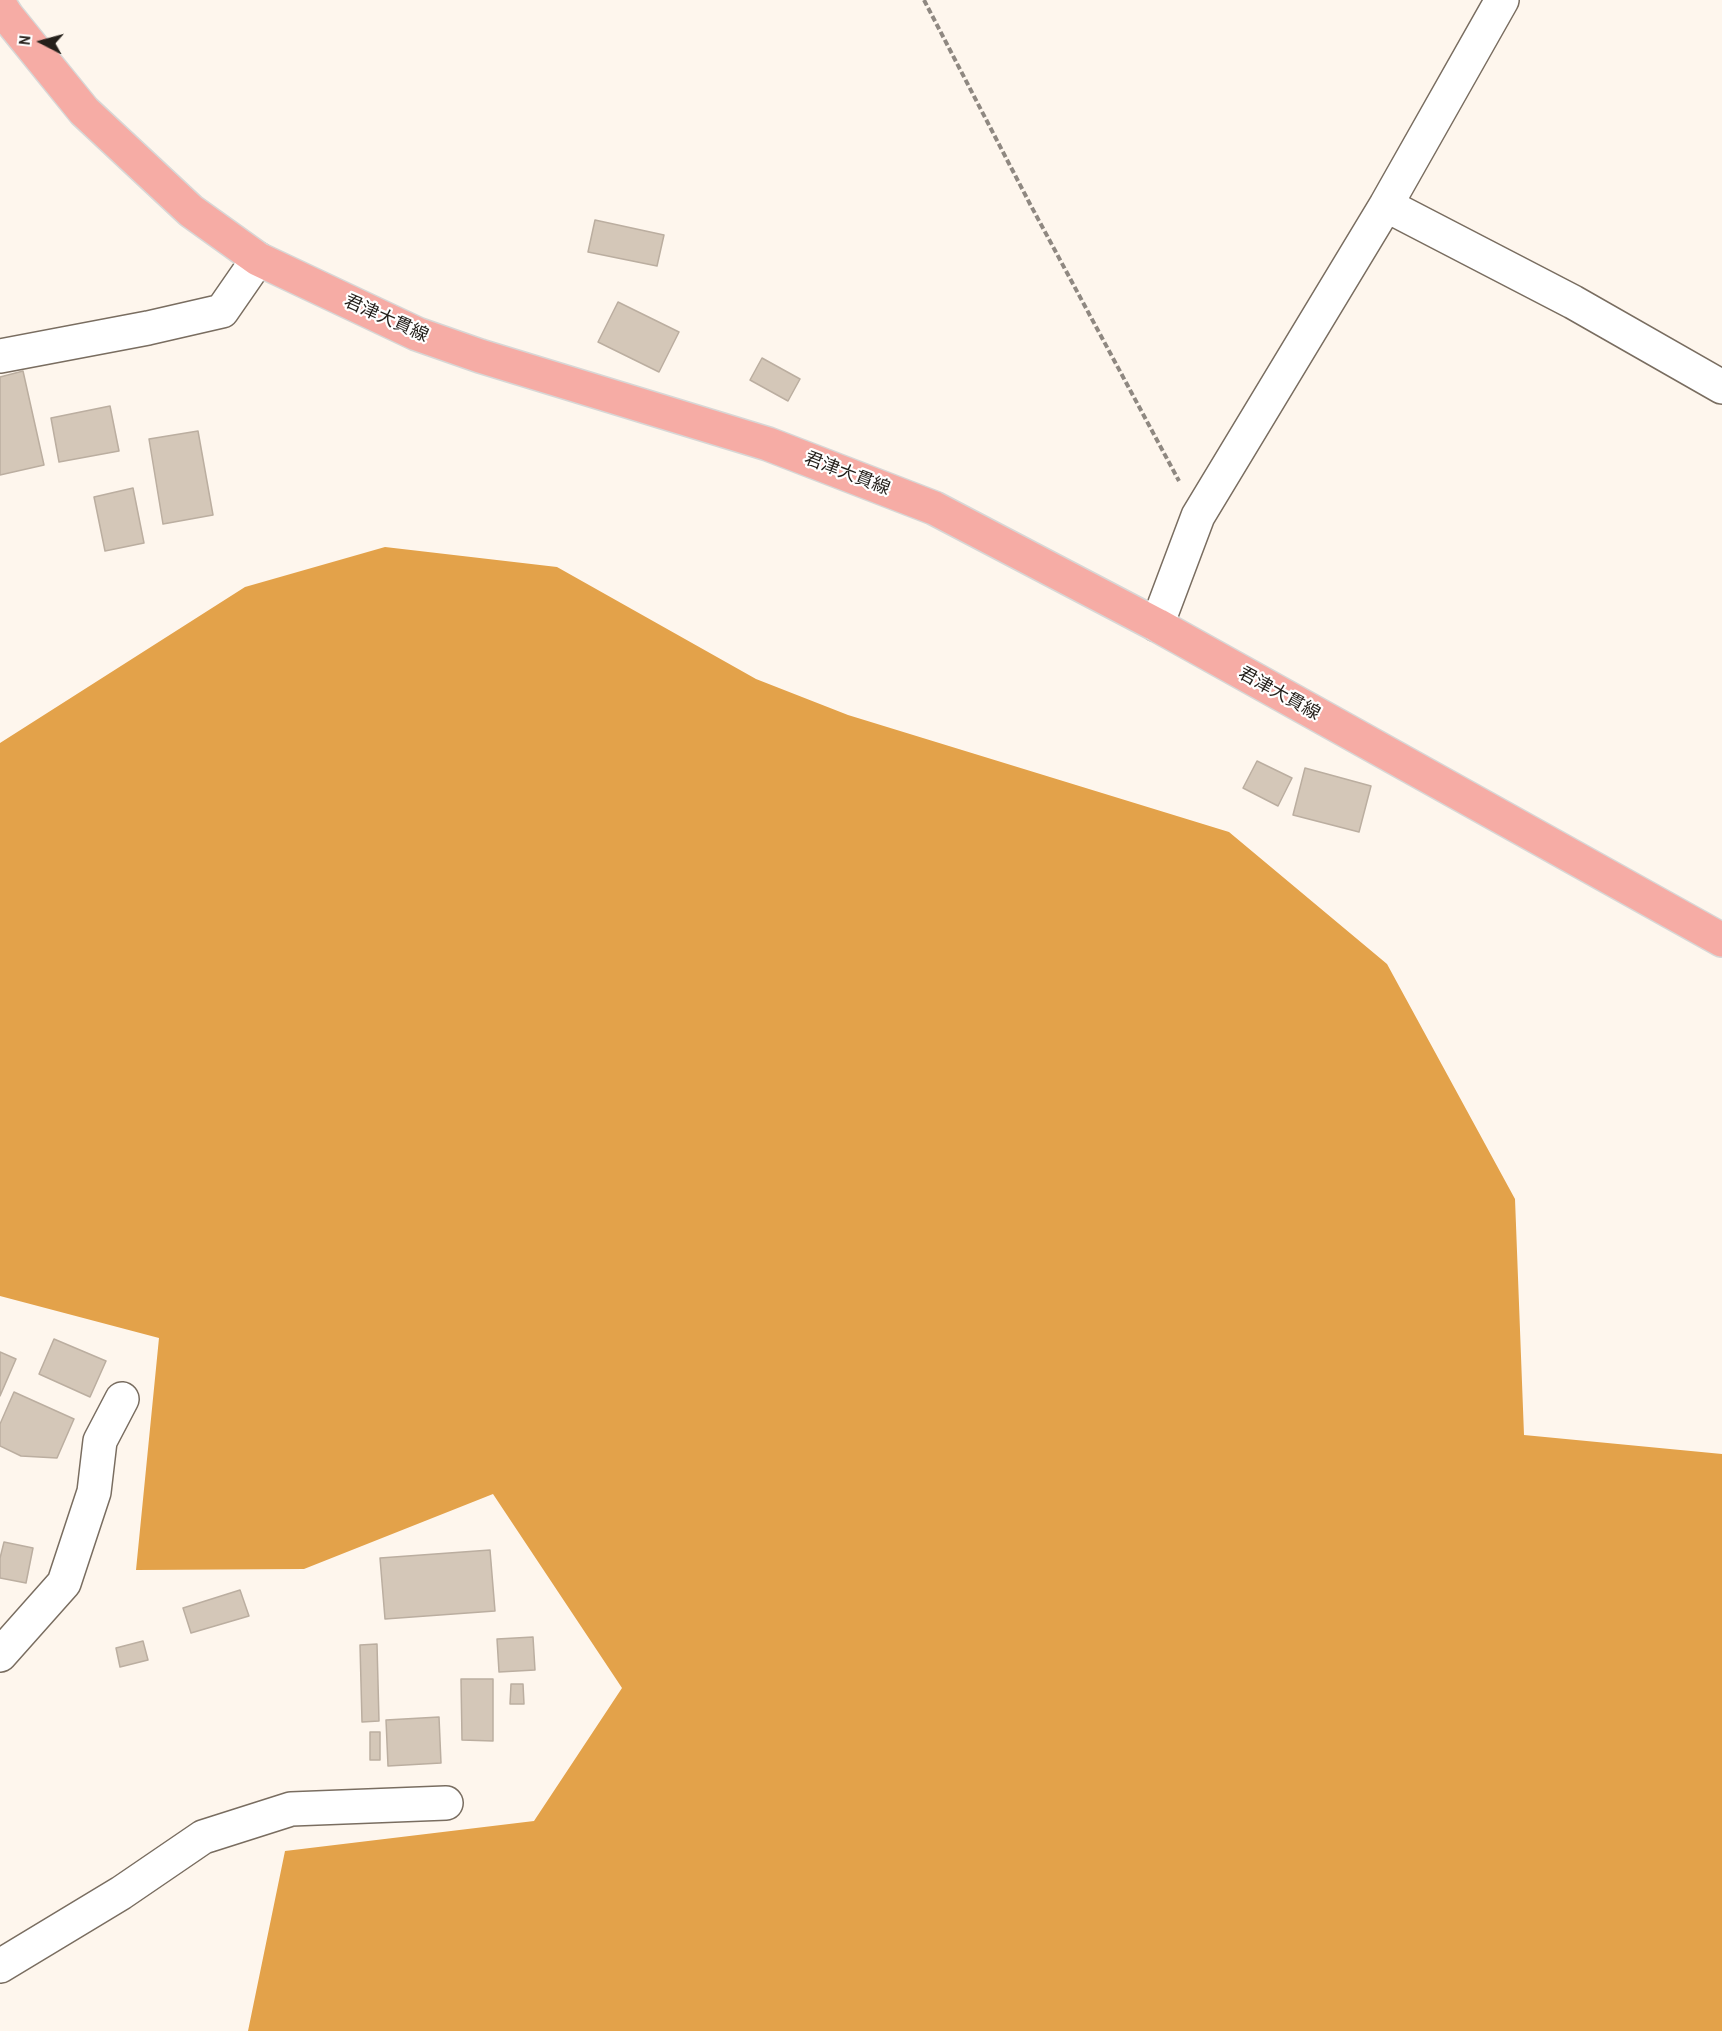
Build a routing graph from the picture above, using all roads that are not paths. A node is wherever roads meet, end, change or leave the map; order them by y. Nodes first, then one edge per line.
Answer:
1 (1502, 0) edge
2 (0, 5) edge
3 (1386, 205) junction
4 (258, 259) junction
5 (0, 356) edge
6 (1722, 387) edge
7 (1157, 625) junction
8 (1722, 940) edge
9 (122, 1399) dead end
10 (0, 1655) edge
11 (446, 1803) dead end
12 (0, 1966) edge

1 - 3 street
2 - 4 main road, 君津大貫線
3 - 6 street
3 - 7 street
4 - 5 street
4 - 7 main road, 君津大貫線
7 - 8 main road, 君津大貫線
9 - 10 street
11 - 12 street

